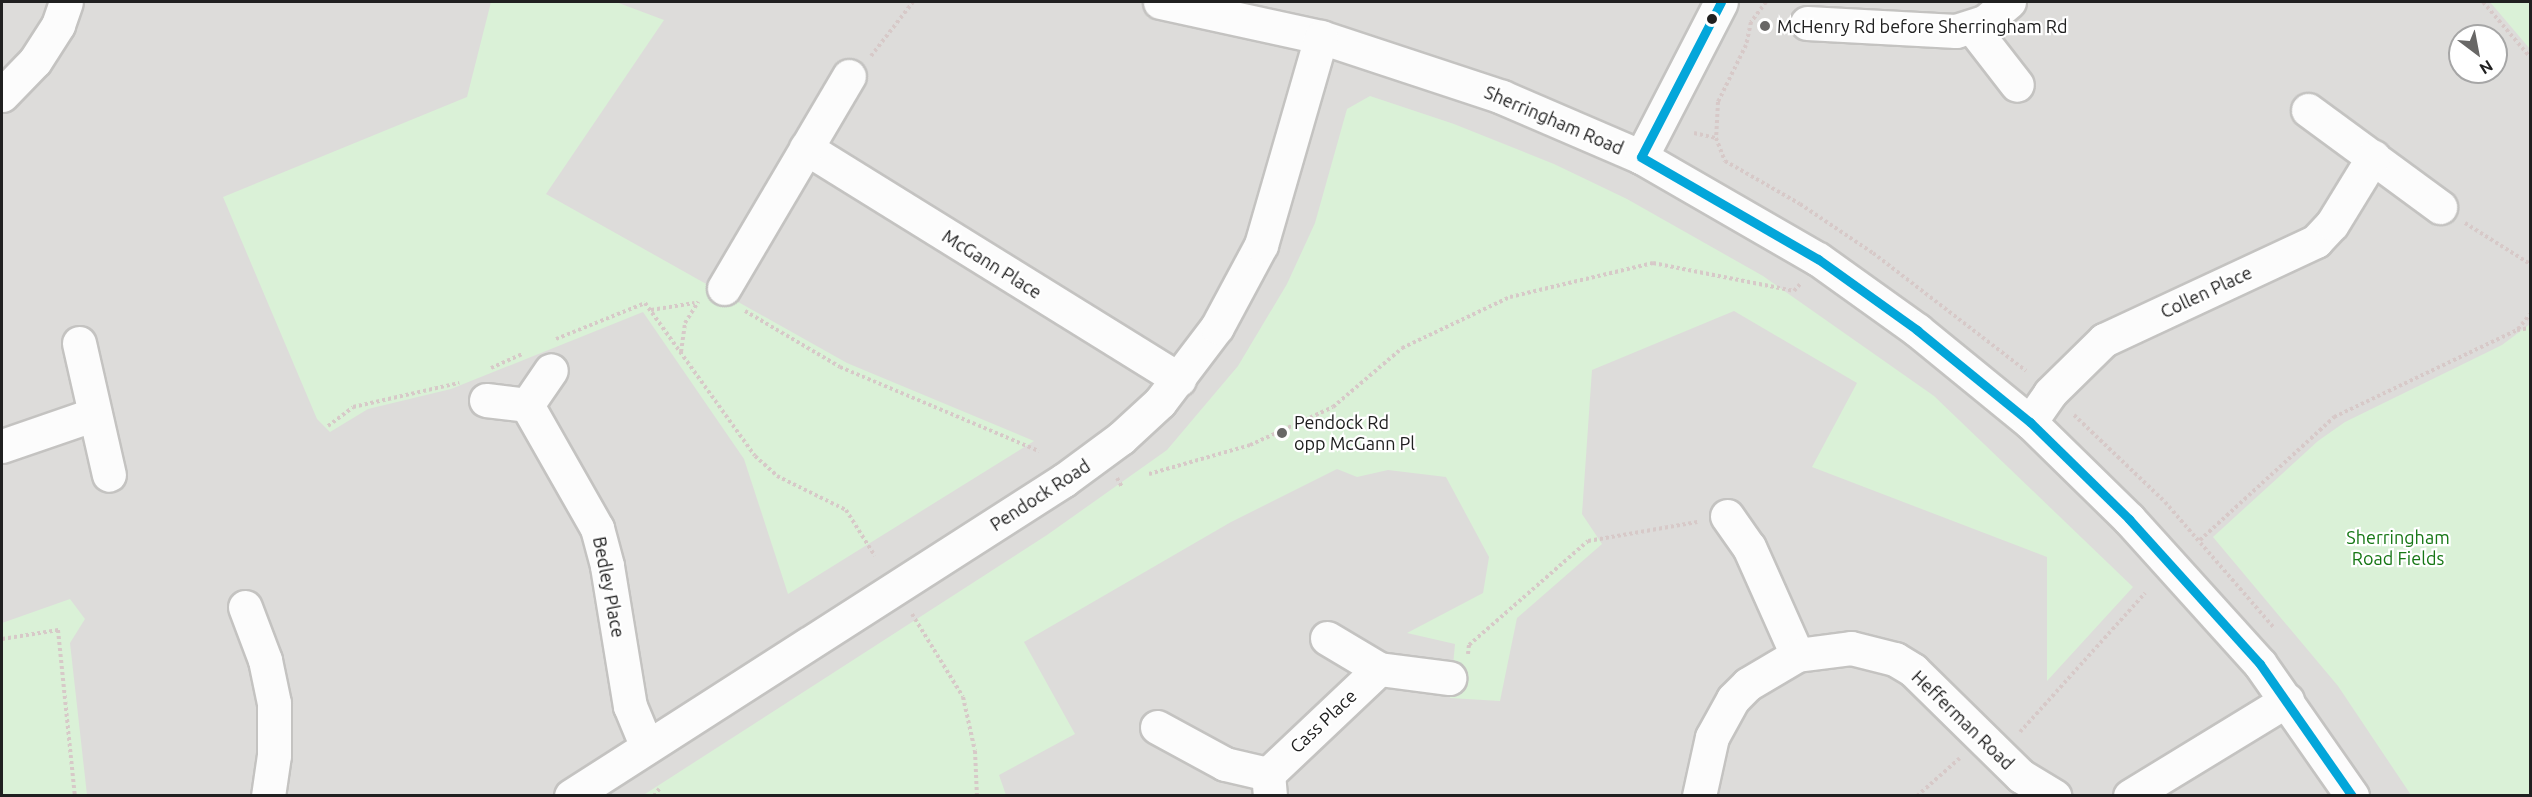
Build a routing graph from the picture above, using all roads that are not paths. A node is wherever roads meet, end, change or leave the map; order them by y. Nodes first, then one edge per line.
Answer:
1 (66, 2) edge
2 (1160, 2) edge
3 (1721, 2) edge
4 (2009, 2) edge
5 (1807, 23) dead end
6 (1972, 27) junction
7 (1321, 37) junction
8 (849, 76) road end
9 (2017, 85) dead end
10 (2, 95) edge
11 (2308, 110) dead end
12 (806, 148) junction
13 (1641, 157) junction
14 (2373, 157) junction
15 (2440, 207) road end
16 (721, 292) road end
17 (79, 343) dead end
18 (542, 355) road end
19 (1179, 379) junction
20 (477, 385) road end
21 (527, 405) junction
22 (95, 414) junction
23 (2030, 422) junction
24 (2, 446) edge
25 (108, 475) dead end
26 (1727, 516) road end
27 (245, 607) dead end
28 (1327, 638) dead end
29 (1797, 654) junction
30 (1379, 669) junction
31 (1449, 678) road end
32 (2287, 700) junction
33 (1157, 727) dead end
34 (647, 747) junction
35 (1269, 785) edge
36 (268, 795) edge
37 (571, 795) edge
38 (1699, 795) edge
39 (2054, 795) edge
40 (2130, 795) edge
41 (2352, 795) edge

1 - 10 street
2 - 7 street, Sherringham Road
3 - 13 street
4 - 6 street
5 - 6 street
6 - 9 street
7 - 13 street, Sherringham Road
7 - 19 street, Pendock Road
8 - 12 street
11 - 14 street
12 - 16 street
12 - 19 street, McGann Place
13 - 23 street, Sherringham Road
14 - 15 street
14 - 23 street, Collen Place
17 - 22 street
18 - 21 street
19 - 34 street, Pendock Road
20 - 21 street
21 - 34 street, Bedley Place
22 - 24 street
22 - 25 street
23 - 32 street, Sherringham Road
26 - 29 street
27 - 36 street
28 - 30 street
29 - 38 street
29 - 39 street, Hefferman Road
30 - 31 street
30 - 35 street, Cass Place
32 - 40 street
32 - 41 street, Sherringham Road
33 - 35 street, Cass Place
34 - 37 street, Pendock Road

